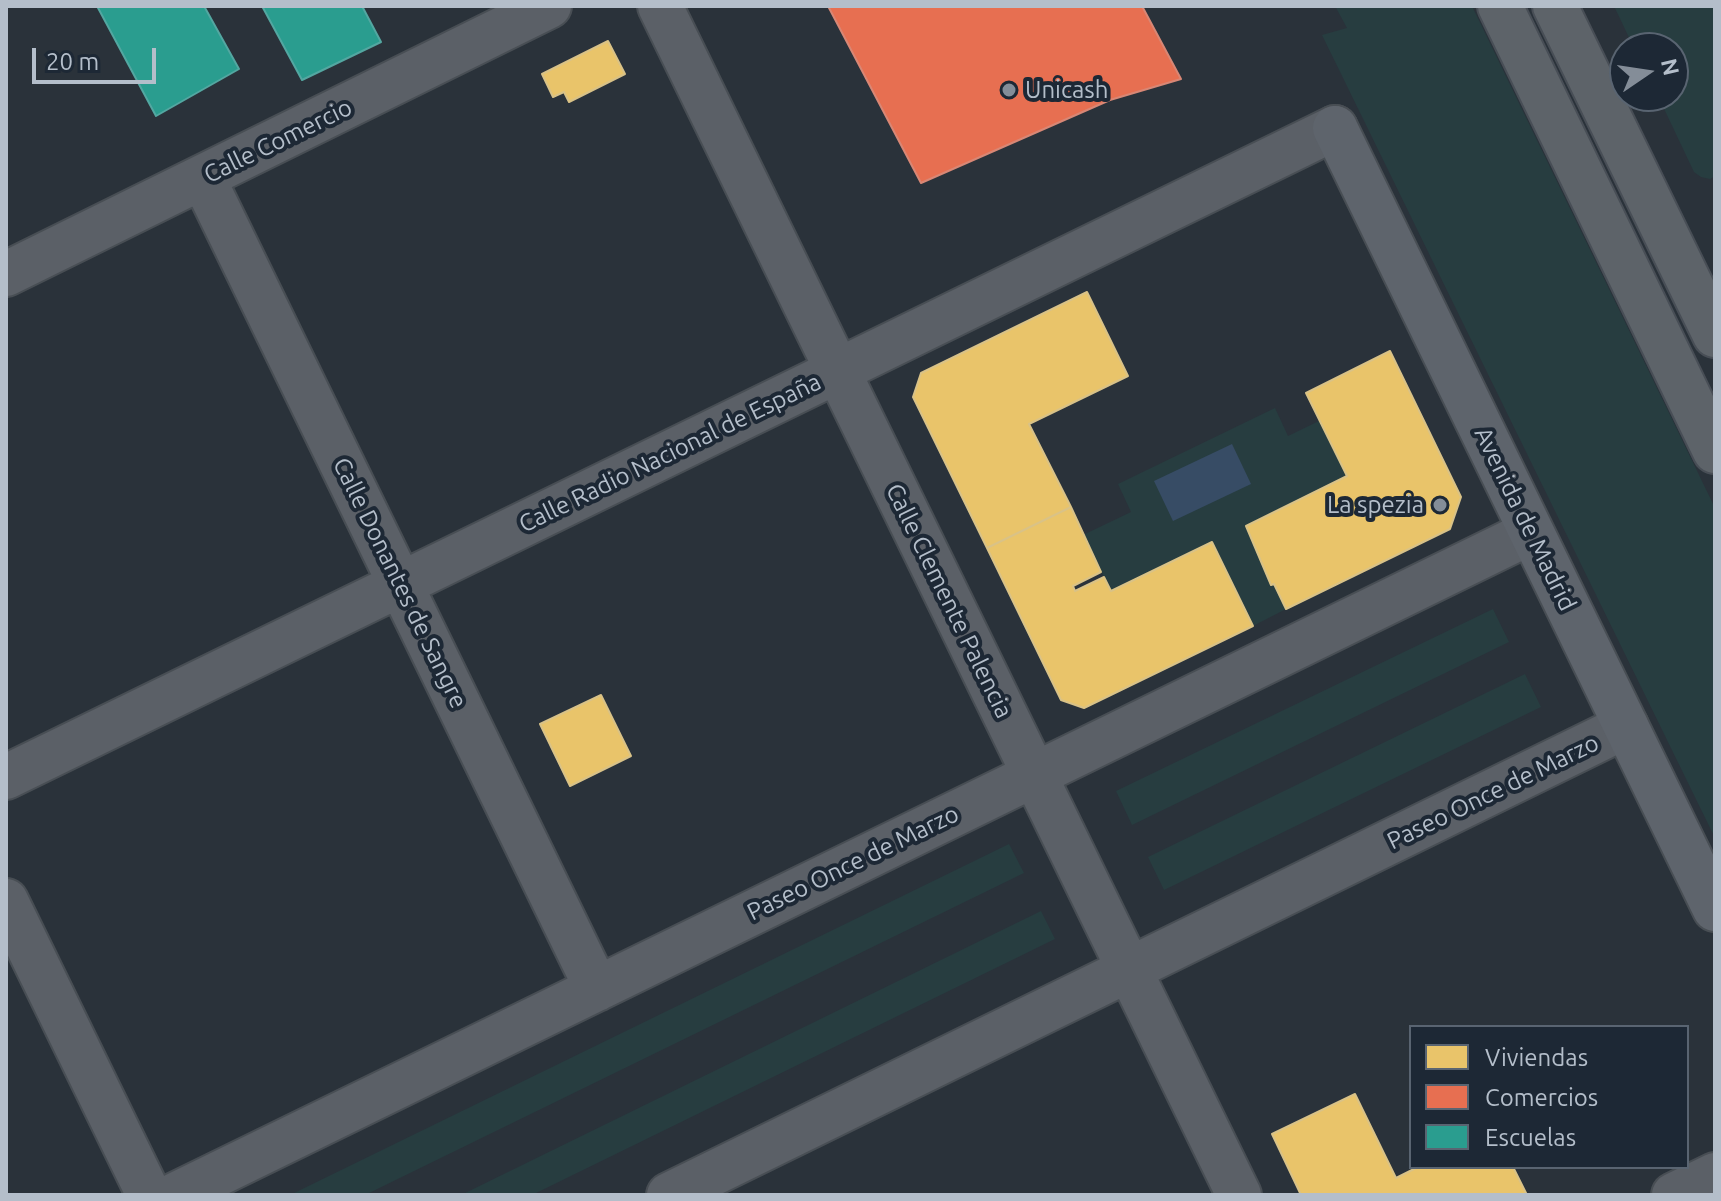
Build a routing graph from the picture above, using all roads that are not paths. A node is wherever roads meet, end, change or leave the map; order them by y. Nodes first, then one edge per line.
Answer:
1 (549, 6) edge
2 (660, 6) edge
3 (1500, 6) edge
4 (1555, 6) edge
5 (1335, 128) joint
6 (203, 178) junction
7 (6, 274) edge
8 (1715, 335) edge
9 (837, 371) junction
10 (1715, 451) edge
11 (1531, 532) junction
12 (401, 585) junction
13 (1626, 726) junction
14 (1034, 775) junction
15 (6, 777) edge
16 (6, 901) edge
17 (1715, 909) edge
18 (1129, 969) junction
19 (597, 989) junction
20 (1715, 1175) edge
21 (685, 1192) edge
22 (149, 1195) edge
23 (175, 1195) edge
24 (1239, 1195) edge
25 (1674, 1195) edge

1 - 6 street, Calle Comercio
2 - 9 street, Calle Clemente Palencia
3 - 10 main road
4 - 8 main road
5 - 9 street, Calle Radio Nacional de España
5 - 11 street, Avenida de Madrid
6 - 7 street, Calle Comercio
6 - 12 street, Calle Donantes de Sangre
9 - 12 street, Calle Radio Nacional de España
9 - 14 street, Calle Clemente Palencia
11 - 13 street, Avenida de Madrid
11 - 14 street, Paseo Once de Marzo
12 - 15 street, Calle Radio Nacional de España
12 - 19 street, Calle Donantes de Sangre
13 - 17 street, Avenida de Madrid
13 - 18 street, Paseo Once de Marzo
14 - 18 street, Calle Clemente Palencia
14 - 19 street, Paseo Once de Marzo
16 - 22 street
18 - 21 street, Paseo Once de Marzo
18 - 24 street, Calle Clemente Palencia
19 - 23 street, Paseo Once de Marzo
20 - 25 street

